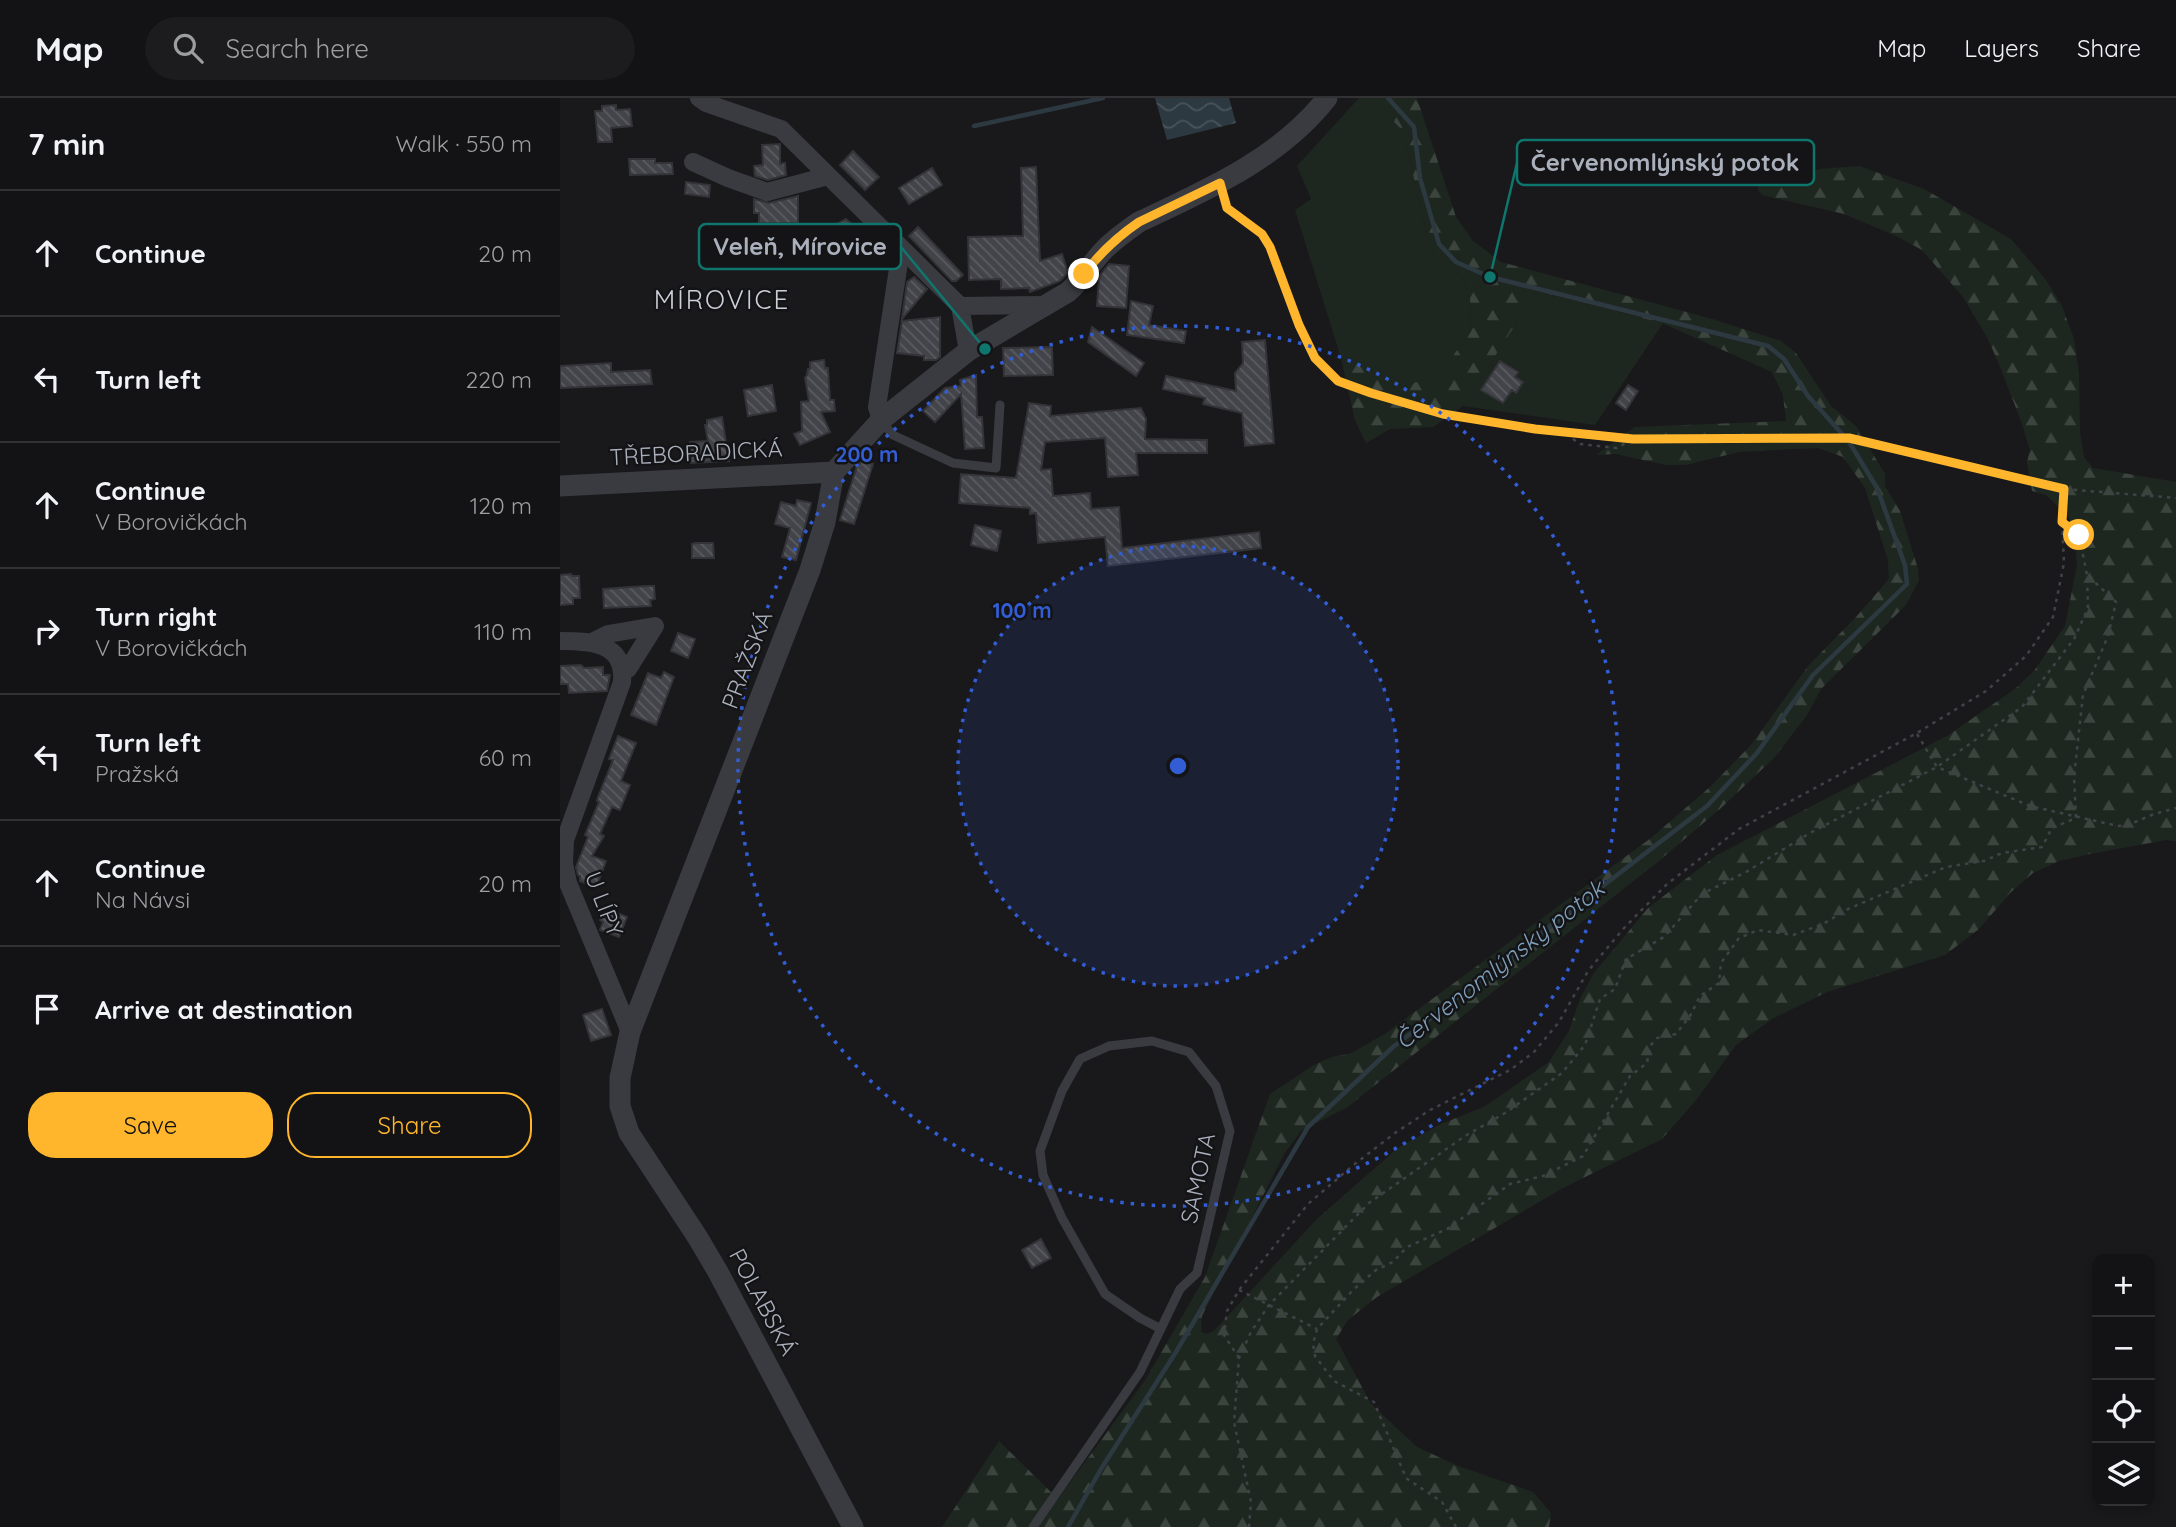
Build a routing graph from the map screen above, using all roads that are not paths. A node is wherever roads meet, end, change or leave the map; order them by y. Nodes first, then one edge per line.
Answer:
1 (699, 98) edge
2 (1327, 98) edge
3 (693, 162) dead end
4 (828, 176) junction
5 (901, 249) junction
6 (1047, 305) junction
7 (960, 306) junction
8 (968, 351) junction
9 (1000, 405) dead end
10 (881, 420) junction
11 (834, 472) junction
12 (560, 486) edge
13 (560, 641) edge
14 (592, 642) junction
15 (623, 671) junction
16 (630, 1031) junction
17 (620, 1106) joint
18 (1161, 1329) junction
19 (853, 1527) edge
20 (1033, 1527) edge

1 - 4 street
2 - 6 street
3 - 4 street
4 - 5 street
5 - 7 street
5 - 10 street
6 - 7 street
6 - 8 street
7 - 8 street
8 - 10 street
9 - 10 lane
10 - 11 street
11 - 12 street, TŘEBORADICKÁ
11 - 16 street, PRAŽSKÁ
13 - 14 street, U LÍPY
14 - 15 street
14 - 15 street, U LÍPY
15 - 16 street, U LÍPY
16 - 17 street, PRAŽSKÁ
17 - 19 street, POLABSKÁ
18 - 18 lane, SAMOTA
18 - 20 lane, SAMOTA

